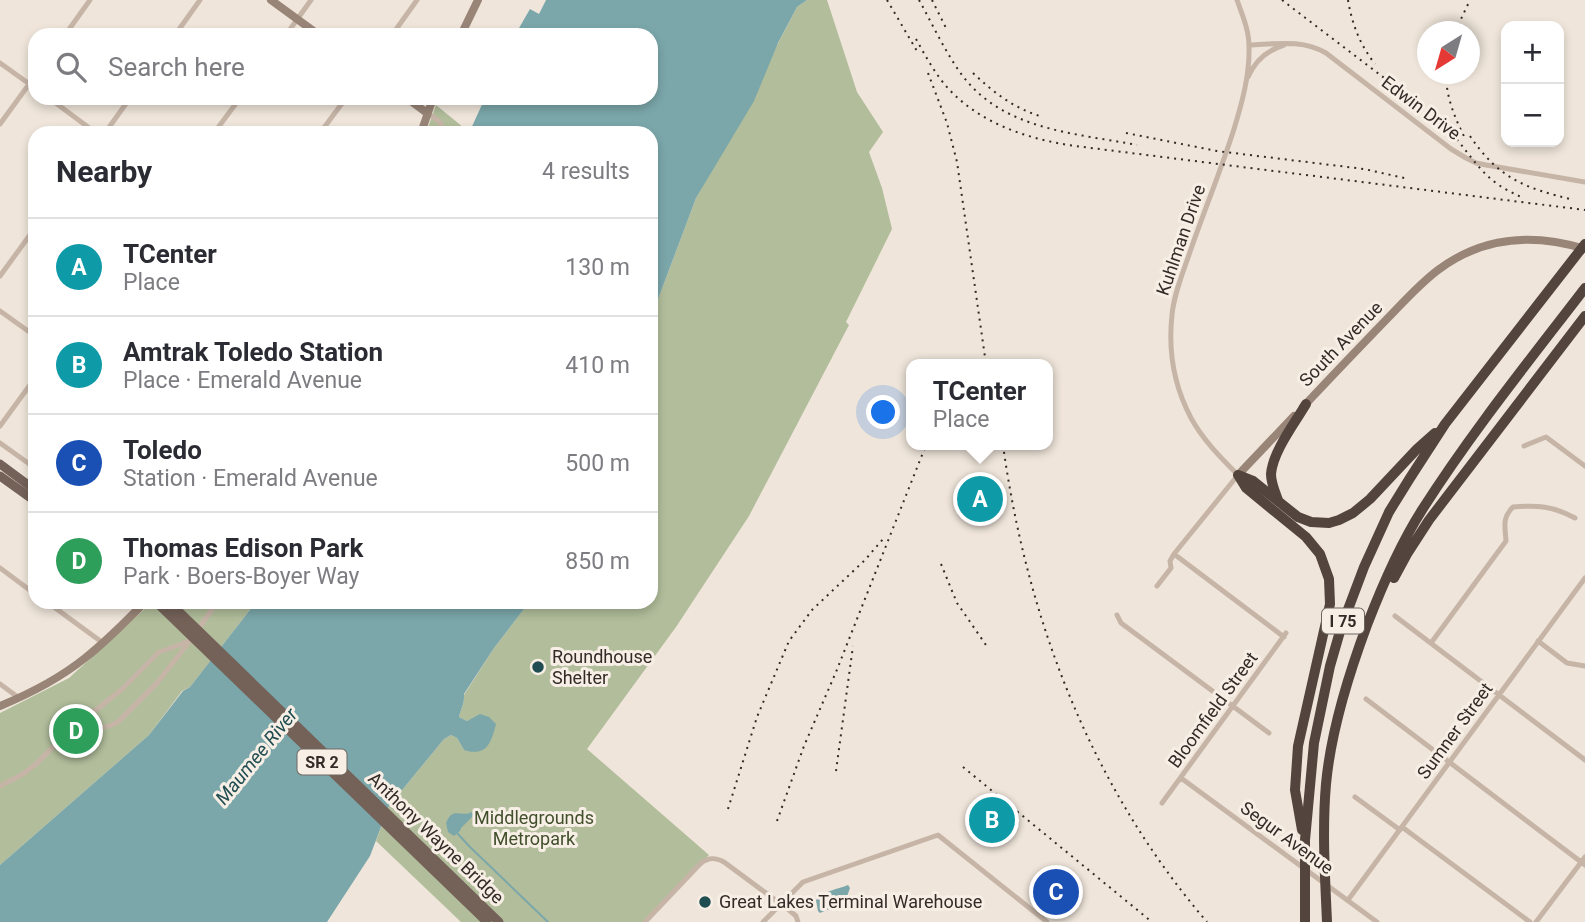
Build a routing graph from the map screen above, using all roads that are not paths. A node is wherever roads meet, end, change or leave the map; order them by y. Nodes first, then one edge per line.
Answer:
1 (90, 0) edge
2 (200, 0) edge
3 (271, 0) edge
4 (311, 0) edge
5 (417, 0) edge
6 (478, 0) edge
7 (1237, 0) edge
8 (297, 19) junction
9 (70, 28) edge
10 (180, 28) edge
11 (291, 28) edge
12 (309, 28) edge
13 (397, 28) edge
14 (464, 28) edge
15 (1292, 43) junction
16 (1249, 45) junction
17 (0, 63) edge
18 (28, 83) edge
19 (1245, 83) junction
20 (28, 91) edge
21 (58, 105) edge
22 (125, 105) edge
23 (235, 105) edge
24 (341, 105) edge
25 (416, 105) edge
26 (430, 105) edge
27 (427, 113) junction
28 (0, 124) edge
29 (87, 126) edge
30 (110, 126) edge
31 (219, 126) edge
32 (325, 126) edge
33 (423, 126) edge
34 (442, 126) edge
35 (1585, 182) edge
36 (28, 238) edge
37 (1585, 247) edge
38 (0, 276) edge
39 (1585, 288) edge
40 (0, 311) edge
41 (1585, 316) edge
42 (28, 331) edge
43 (28, 388) edge
44 (1306, 404) junction
45 (1445, 424) junction
46 (0, 426) edge
47 (0, 443) edge
48 (1524, 446) dead end
49 (28, 463) edge
50 (0, 464) edge
51 (1585, 466) edge
52 (1238, 475) junction
53 (0, 476) edge
54 (28, 485) edge
55 (28, 496) edge
56 (1280, 503) junction
57 (1575, 518) dead end
58 (1174, 554) junction
59 (0, 568) edge
60 (1585, 578) edge
61 (1157, 586) dead end
62 (28, 589) edge
63 (57, 609) edge
64 (138, 609) edge
65 (163, 609) edge
66 (176, 609) edge
67 (212, 609) edge
68 (1117, 615) dead end
69 (1395, 616) dead end
70 (194, 636) junction
71 (1538, 641) junction
72 (103, 643) junction
73 (1431, 643) junction
74 (1356, 656) junction
75 (1585, 666) edge
76 (0, 684) edge
77 (1499, 695) junction
78 (19, 698) junction
79 (1366, 699) dead end
80 (0, 706) edge
81 (1233, 706) junction
82 (74, 728) junction
83 (1269, 733) dead end
84 (1585, 760) edge
85 (1449, 762) junction
86 (1181, 778) junction
87 (0, 786) edge
88 (1355, 797) dead end
89 (1162, 803) dead end
90 (1401, 828) junction
91 (1304, 840) junction
92 (1584, 861) edge
93 (1348, 900) junction
94 (780, 904) junction
95 (488, 922) edge
96 (499, 922) edge
97 (645, 922) edge
98 (763, 922) edge
99 (798, 922) edge
100 (1047, 922) edge
101 (1305, 922) edge
102 (1327, 922) edge
103 (1377, 922) edge
104 (1531, 922) edge
105 (1536, 922) edge

1 - 9 street
2 - 10 street
3 - 8 street
4 - 8 street
5 - 13 street
6 - 14 street
7 - 16 street, Kuhlman Drive
8 - 11 street
8 - 12 street
15 - 16 street, Edwin Drive
15 - 19 street
15 - 35 street, Edwin Drive
16 - 19 street, Kuhlman Drive
17 - 18 street
19 - 52 street, Kuhlman Drive
20 - 28 street
21 - 29 street
22 - 30 street
23 - 31 street
24 - 32 street
25 - 27 street
26 - 27 street
27 - 33 street
27 - 34 street
36 - 38 street
37 - 44 street, South Avenue
37 - 45 highway, I 75
39 - 74 highway, I 75 / I 75
40 - 42 street
41 - 74 highway
43 - 46 street
44 - 52 street, South Avenue
44 - 56 highway
45 - 56 highway
45 - 91 highway, I 75
47 - 49 street
48 - 51 street
50 - 54 main road
52 - 56 highway
52 - 58 street, South Avenue
52 - 91 highway
53 - 55 main road
57 - 73 street
58 - 61 street, South Avenue
58 - 81 street, Bloomfield Street
59 - 62 street
60 - 71 street, Sumner Street
63 - 72 street
64 - 72 street
65 - 95 main road, Anthony Wayne Bridge / SR 2
66 - 96 main road, Anthony Wayne Bridge / SR 2
67 - 70 street
68 - 81 street
69 - 73 street
70 - 82 street
70 - 82 street
71 - 75 street
71 - 77 street, Sumner Street
72 - 78 street
73 - 77 street
74 - 102 highway, I 75 / I 75
76 - 78 street
77 - 84 street
77 - 85 street, Sumner Street
78 - 80 street
79 - 85 street
81 - 83 street
81 - 86 street, Bloomfield Street
82 - 87 street
85 - 90 street, Sumner Street
85 - 92 street
86 - 89 street, Bloomfield Street
86 - 93 street, Segur Avenue
88 - 90 street
90 - 93 street, Sumner Street
90 - 104 street
91 - 101 highway, I 75
92 - 105 street
93 - 103 street, Segur Avenue
94 - 97 street
94 - 98 street
94 - 99 street
94 - 100 street

